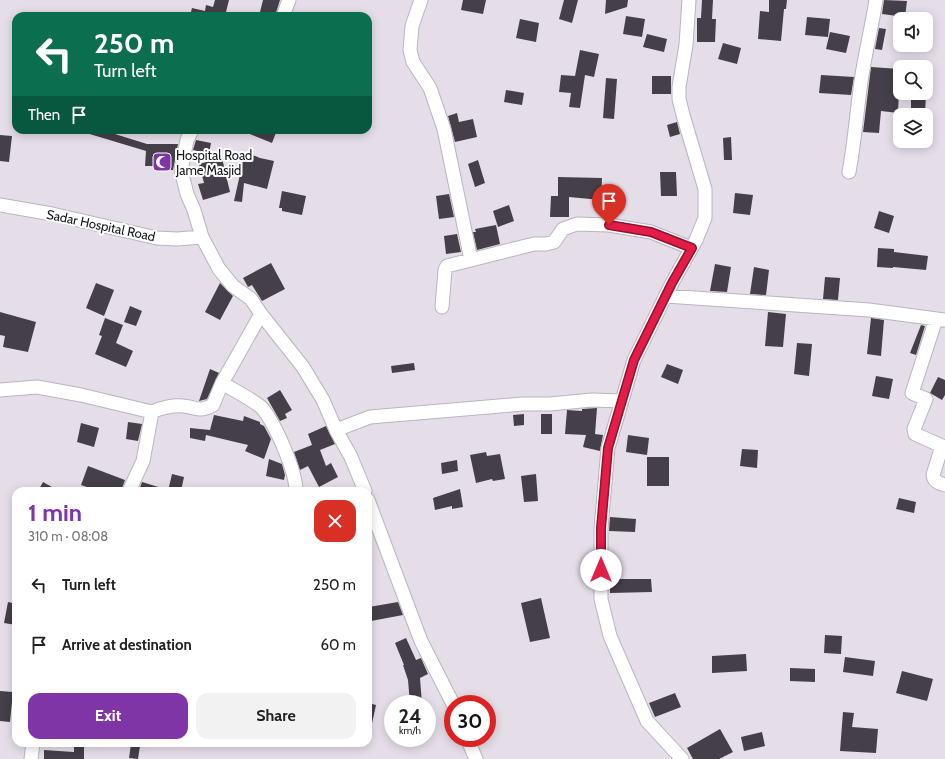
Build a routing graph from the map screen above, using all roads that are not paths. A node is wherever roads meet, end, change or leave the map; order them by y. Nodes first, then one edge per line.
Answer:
1 (288, 0) edge
2 (421, 0) edge
3 (689, 0) edge
4 (876, 0) edge
5 (284, 12) edge
6 (190, 134) edge
7 (849, 172) dead end
8 (0, 205) edge
9 (202, 237) junction
10 (692, 248) junction
11 (471, 260) junction
12 (666, 296) junction
13 (442, 307) dead end
14 (261, 314) junction
15 (941, 320) edge
16 (222, 383) junction
17 (0, 390) edge
18 (622, 401) junction
19 (152, 412) junction
20 (342, 428) junction
21 (945, 485) edge
22 (131, 486) edge
23 (296, 487) edge
24 (363, 487) edge
25 (372, 511) edge
26 (448, 695) edge
27 (32, 747) edge
28 (471, 747) edge
29 (31, 759) edge
30 (476, 759) edge
31 (682, 759) edge

1 - 5 street
2 - 11 street
3 - 10 street
4 - 7 street
6 - 9 street
8 - 9 street, Sadar Hospital Road
9 - 14 street
10 - 11 street
10 - 12 street
11 - 13 street
12 - 15 street
12 - 18 street
14 - 16 street
14 - 20 street
15 - 21 street
16 - 19 street
16 - 23 street
17 - 19 street
18 - 20 street
18 - 31 street
19 - 22 street
20 - 24 street
25 - 26 street
27 - 29 street
28 - 30 street

